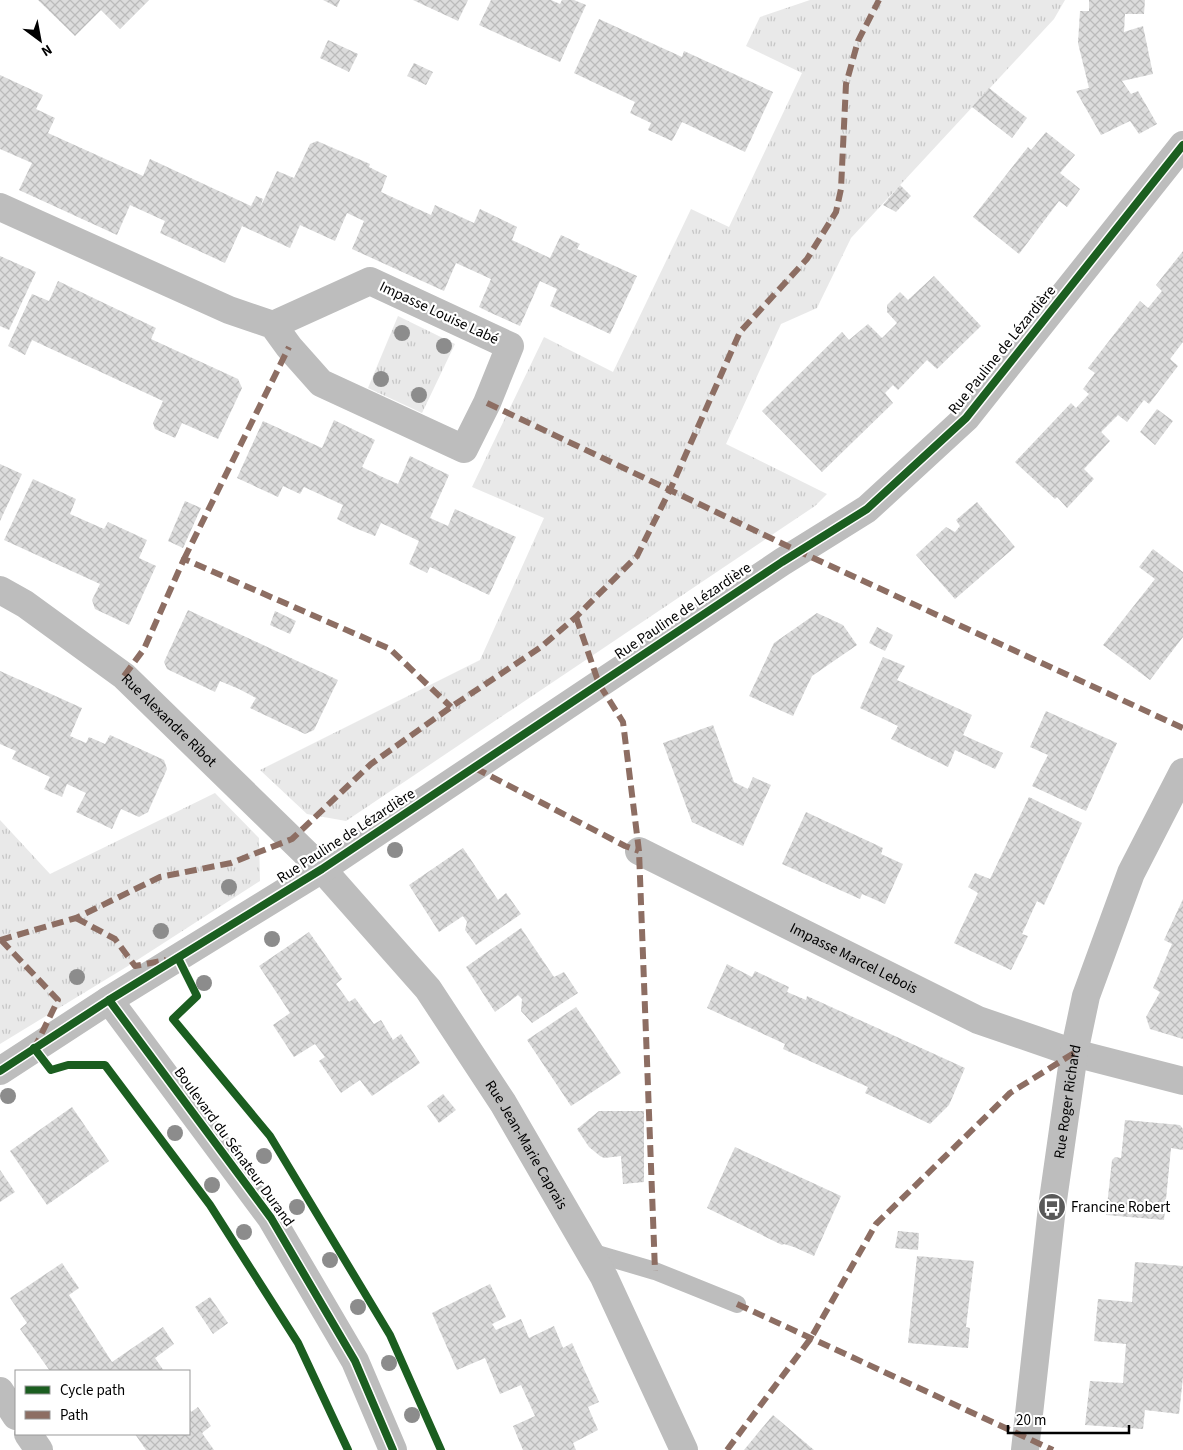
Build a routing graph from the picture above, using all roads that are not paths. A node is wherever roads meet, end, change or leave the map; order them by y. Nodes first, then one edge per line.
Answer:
1 (1183, 145) edge
2 (0, 207) edge
3 (273, 325) junction
4 (0, 590) edge
5 (1183, 772) edge
6 (639, 851) dead end
7 (322, 870) junction
8 (109, 1000) junction
9 (1074, 1053) junction
10 (0, 1071) edge
11 (1183, 1081) edge
12 (590, 1252) junction
13 (737, 1304) dead end
14 (0, 1391) edge
15 (15, 1414) edge
16 (29, 1435) edge
17 (39, 1450) edge
18 (393, 1450) edge
19 (684, 1450) edge
20 (1025, 1450) edge

1 - 7 street, Rue Pauline de Lézardière
2 - 3 street
3 - 3 street, Impasse Louise Labé
4 - 7 street, Rue Alexandre Ribot
5 - 9 street, Rue Roger Richard
6 - 9 street, Impasse Marcel Lebois
7 - 8 street, Rue Pauline de Lézardière
7 - 12 street, Rue Jean-Marie Caprais
8 - 10 street, Rue Pauline de Lézardière
8 - 18 street, Boulevard du Sénateur Durand
9 - 11 street, Impasse Marcel Lebois
9 - 20 street, Rue Roger Richard
12 - 13 lane
12 - 19 street, Rue Jean-Marie Caprais
14 - 15 street
16 - 17 street

